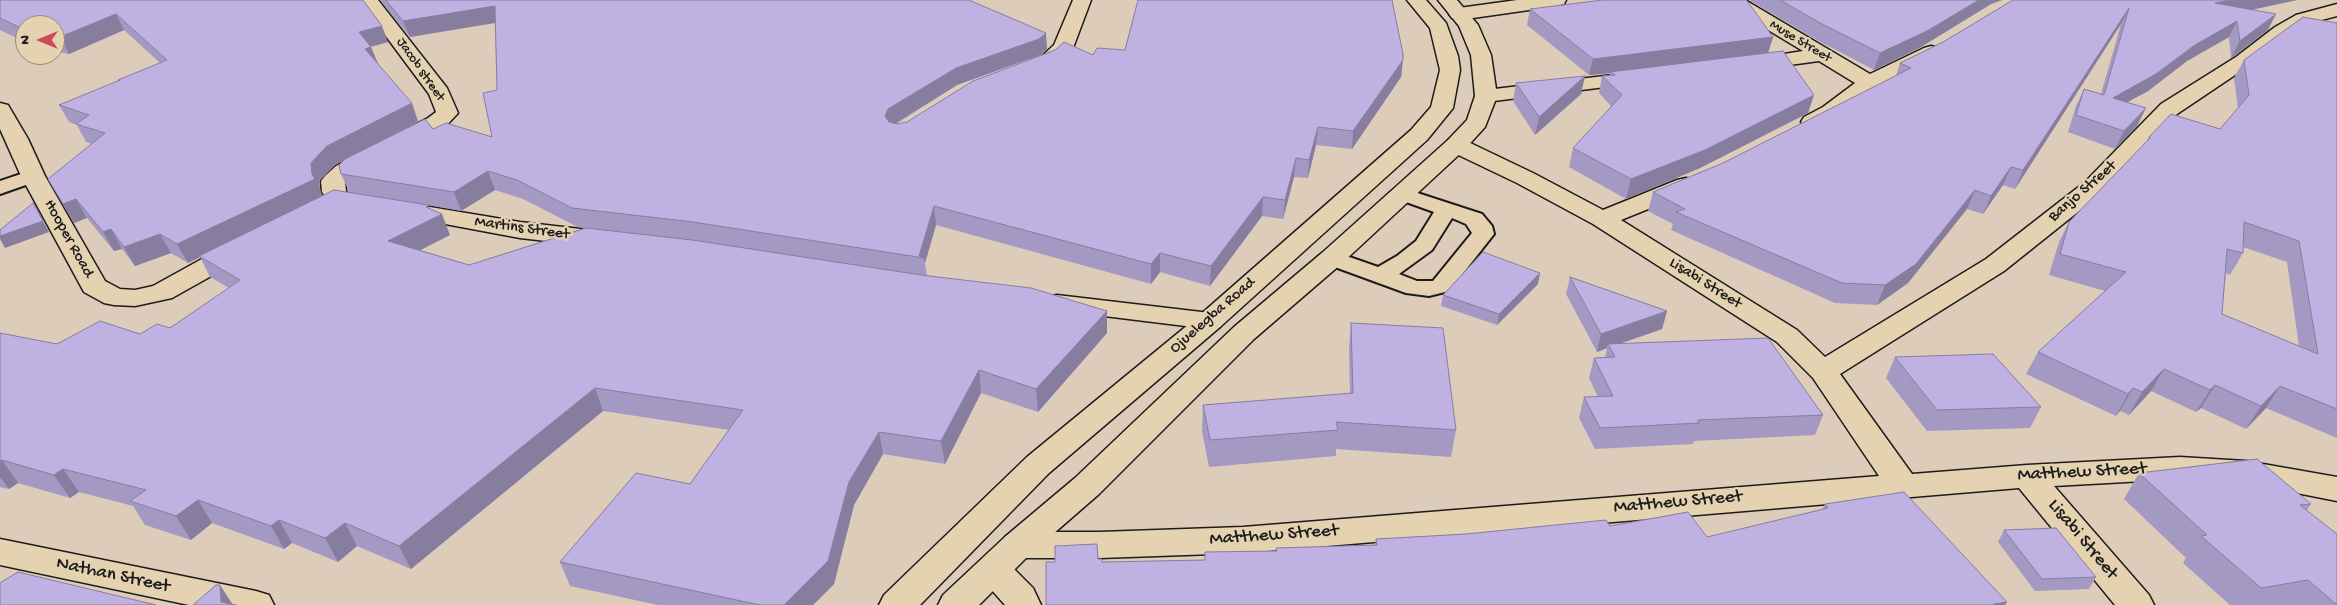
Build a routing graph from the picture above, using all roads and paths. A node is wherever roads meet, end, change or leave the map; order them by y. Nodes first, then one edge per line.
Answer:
1 (368, 0) edge
2 (1082, 0) edge
3 (1416, 0) edge
4 (1557, 0) edge
5 (1732, 0) edge
6 (2317, 0) edge
7 (1453, 7) edge
8 (2337, 9) edge
9 (1945, 44) edge
10 (1822, 56) junction
11 (1733, 66) edge
12 (1021, 71) edge
13 (1654, 76) edge
14 (1869, 83) junction
15 (1486, 96) junction
16 (0, 110) edge
17 (1795, 130) edge
18 (1456, 145) junction
19 (33, 176) junction
20 (1709, 176) edge
21 (0, 188) edge
22 (1402, 194) junction
23 (331, 204) joint
24 (1447, 209) junction
25 (1602, 219) junction
26 (261, 239) edge
27 (619, 242) edge
28 (1332, 258) junction
29 (1380, 276) junction
30 (1032, 300) edge
31 (1210, 321) junction
32 (1823, 371) junction
33 (2027, 476) junction
34 (1903, 486) junction
35 (2337, 489) edge
36 (1018, 545) junction
37 (0, 552) edge
38 (45, 562) junction
39 (993, 569) junction
40 (7, 588) edge
41 (256, 605) edge
42 (897, 605) edge
43 (956, 605) edge
44 (1023, 605) edge
45 (2136, 605) edge

1 - 23 street, Jacob street
2 - 12 street
3 - 31 street, Ojuelegba Road
4 - 7 street
5 - 10 street, Muse Street
6 - 8 street
7 - 15 street, Ojuelegba Road
8 - 32 street, Banjo Street
9 - 14 street
10 - 11 street
10 - 14 street, Muse Street
13 - 15 street
14 - 17 street
15 - 18 street, Ojuelegba Road
16 - 19 street, Hooper Road
18 - 22 street, Ojuelegba Road
18 - 25 street, Lisabi Street
19 - 21 lane
19 - 26 street, Hooper Road
20 - 25 street
22 - 24 lane
22 - 28 street, Ojuelegba Road
23 - 27 street, Martins Street
24 - 29 lane
24 - 29 lane
25 - 32 street, Lisabi Street
28 - 29 lane
28 - 36 street, Ojuelegba Road
30 - 31 street
31 - 42 street, Ojuelegba Road
32 - 34 street, Lisabi Street
33 - 34 street, Matthew Street
33 - 35 street, Matthew Street
33 - 45 street, Lisabi Street
34 - 36 street, Matthew Street
36 - 39 street, Ojuelegba Road
37 - 38 street, Nathan Street
38 - 40 street
38 - 41 street, Nathan Street
39 - 43 street, Ojuelegba Road
39 - 44 street

